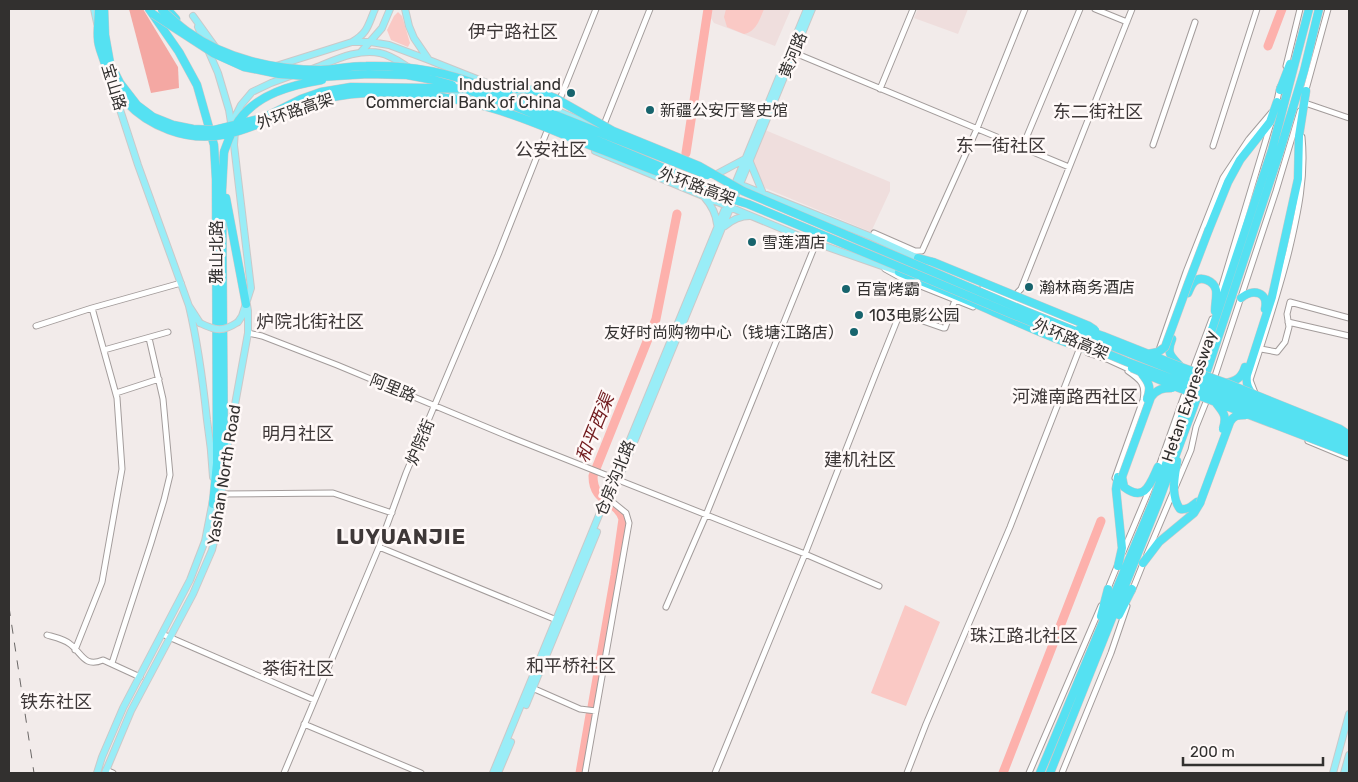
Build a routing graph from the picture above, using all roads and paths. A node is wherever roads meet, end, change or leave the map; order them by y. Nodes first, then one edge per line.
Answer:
1 (94, 9) edge
2 (99, 9) edge
3 (104, 9) edge
4 (163, 9) edge
5 (188, 9) edge
6 (375, 9) edge
7 (390, 9) edge
8 (405, 9) edge
9 (596, 9) edge
10 (650, 9) edge
11 (807, 9) edge
12 (812, 9) edge
13 (913, 9) edge
14 (1025, 9) edge
15 (1080, 9) edge
16 (1095, 9) edge
17 (1132, 9) edge
18 (1257, 9) edge
19 (1300, 9) edge
20 (1309, 9) edge
21 (1319, 9) edge
22 (1328, 9) edge
23 (151, 11) edge
24 (193, 16) junction
25 (1127, 22) junction
26 (1195, 22) dead end
27 (367, 28) junction
28 (352, 42) junction
29 (371, 42) junction
30 (1300, 42) junction
31 (361, 52) junction
32 (792, 52) junction
33 (381, 53) junction
34 (1307, 59) junction
35 (429, 60) junction
36 (368, 74) junction
37 (880, 89) junction
38 (1306, 89) junction
39 (1280, 90) junction
40 (1305, 103) junction
41 (1276, 104) junction
42 (555, 110) junction
43 (1349, 118) edge
44 (1301, 122) junction
45 (602, 129) junction
46 (977, 129) junction
47 (547, 130) junction
48 (234, 145) junction
49 (1153, 145) dead end
50 (1213, 146) dead end
51 (1022, 148) junction
52 (747, 161) junction
53 (1070, 167) junction
54 (715, 175) junction
55 (223, 178) junction
56 (740, 186) junction
57 (764, 196) junction
58 (704, 197) junction
59 (748, 204) junction
60 (729, 206) junction
61 (753, 216) junction
62 (720, 228) junction
63 (874, 233) dead end
64 (816, 243) junction
65 (918, 258) junction
66 (876, 264) junction
67 (898, 272) joint
68 (180, 283) junction
69 (1241, 298) junction
70 (955, 300) junction
71 (1014, 300) junction
72 (246, 304) junction
73 (189, 306) junction
74 (92, 308) junction
75 (1000, 309) junction
76 (1025, 311) junction
77 (1215, 311) junction
78 (1349, 318) edge
79 (1288, 322) junction
80 (36, 326) dead end
81 (168, 332) dead end
82 (248, 333) junction
83 (1349, 336) edge
84 (149, 338) junction
85 (1110, 338) junction
86 (1260, 349) junction
87 (104, 350) junction
88 (1079, 350) junction
89 (1094, 351) junction
90 (1152, 356) junction
91 (1115, 363) junction
92 (1181, 367) junction
93 (1193, 370) junction
94 (1141, 372) junction
95 (1216, 374) junction
96 (159, 380) junction
97 (1226, 383) junction
98 (1178, 388) junction
99 (116, 393) junction
100 (1252, 393) junction
101 (1183, 399) junction
102 (1215, 402) junction
103 (1265, 404) junction
104 (435, 405) junction
105 (1205, 405) junction
106 (1250, 415) junction
107 (1349, 436) edge
108 (1349, 441) edge
109 (1349, 447) edge
110 (1178, 451) junction
111 (1349, 453) edge
112 (1349, 458) edge
113 (224, 465) junction
114 (1158, 467) junction
115 (1120, 477) junction
116 (617, 478) junction
117 (1174, 491) junction
118 (222, 494) junction
119 (608, 501) junction
120 (1118, 501) junction
121 (1198, 502) junction
122 (213, 504) junction
123 (392, 513) junction
124 (706, 515) junction
125 (379, 547) junction
126 (805, 554) junction
127 (1143, 562) junction
128 (1118, 566) junction
129 (879, 586) dead end
130 (1108, 589) junction
131 (1132, 590) junction
132 (666, 607) dead end
133 (559, 621) junction
134 (162, 634) junction
135 (47, 635) dead end
136 (170, 638) junction
137 (1095, 643) junction
138 (75, 650) junction
139 (1100, 650) junction
140 (112, 663) junction
141 (140, 676) junction
142 (531, 688) junction
143 (314, 700) junction
144 (596, 711) junction
145 (1349, 714) edge
146 (304, 724) junction
147 (1349, 755) edge
148 (1051, 771) edge
149 (105, 772) edge
150 (97, 773) edge
151 (113, 773) edge
152 (284, 773) edge
153 (421, 773) edge
154 (493, 773) edge
155 (498, 773) edge
156 (585, 773) edge
157 (715, 773) edge
158 (906, 773) edge
159 (1029, 773) edge
160 (1039, 773) edge
161 (1062, 773) edge
162 (1333, 773) edge
163 (1344, 773) edge

1 - 68 main road, 宝山路
2 - 59 highway, 外环路高架, bridge
3 - 56 highway, 外环路高架, bridge
4 - 56 highway, bridge
5 - 24 main road
6 - 27 main road
7 - 29 main road
8 - 35 main road
9 - 42 street, 炉院街
10 - 45 street
11 - 32 main road, 黄河路
12 - 32 main road, 黄河路
13 - 37 street
14 - 46 street
15 - 51 street
16 - 25 street
17 - 25 street
18 - 50 street
19 - 39 street
20 - 30 highway, Hetan Expressway
21 - 34 highway, Hetan Expressway
22 - 38 street
23 - 36 highway, bridge
23 - 122 highway, 雅山北路
24 - 28 main road
24 - 48 main road
25 - 53 street
26 - 49 street
27 - 28 main road
27 - 29 main road
28 - 29 main road
29 - 31 main road
29 - 33 main road
29 - 35 main road
30 - 39 highway
30 - 137 highway, Hetan Expressway
31 - 33 main road
31 - 48 main road
32 - 37 street
32 - 52 main road, 黄河路
33 - 47 main road
34 - 38 highway
34 - 110 highway, Hetan Expressway
35 - 42 main road
36 - 55 highway, bridge
36 - 59 highway, bridge
37 - 46 street
38 - 40 highway
38 - 69 street
39 - 41 street
40 - 43 street
40 - 44 highway
41 - 77 street
41 - 90 street
41 - 90 highway, bridge
42 - 45 main road
42 - 47 street, 炉院街
44 - 86 street
44 - 100 highway
45 - 54 main road
46 - 51 street
46 - 63 street
47 - 58 main road
47 - 104 street, 炉院街
48 - 72 main road
51 - 53 street
52 - 54 main road
52 - 56 main road, 黄河路
52 - 57 main road
53 - 71 street
54 - 56 main road
55 - 72 highway
55 - 113 highway
56 - 57 main road
56 - 60 main road, 仓房沟北路
56 - 76 highway, 外环路高架, bridge
57 - 65 main road
58 - 60 main road
58 - 62 main road
59 - 75 highway, 外环路高架, bridge
60 - 61 main road
60 - 62 main road, 仓房沟北路
61 - 62 main road
61 - 64 main road
62 - 116 main road, 仓房沟北路
64 - 66 main road
64 - 124 street
65 - 71 street
65 - 85 highway, bridge
66 - 67 main road
66 - 70 street
67 - 89 highway
68 - 73 main road, 宝山路
68 - 74 street
69 - 95 street
69 - 97 highway
70 - 88 street
70 - 126 street
71 - 90 street
72 - 73 main road, bridge
72 - 82 main road, Yashan North Road
73 - 122 main road, Yashan North Road
74 - 80 street
74 - 87 street
75 - 89 highway, bridge
75 - 109 highway, 外环路高架, bridge
76 - 85 highway, bridge
76 - 108 highway, 外环路高架, bridge
77 - 92 highway, bridge
77 - 93 street
78 - 79 street
79 - 83 street
79 - 86 street
81 - 84 street
82 - 104 street, 阿里路
82 - 113 main road, Yashan North Road
84 - 87 street
84 - 96 street
85 - 90 highway, bridge
86 - 103 street
87 - 99 street
88 - 91 street
88 - 158 street
89 - 94 highway, bridge
90 - 92 highway, bridge
90 - 93 street
91 - 101 street
91 - 120 street
92 - 97 highway, bridge
93 - 101 street
94 - 98 highway, bridge
94 - 115 highway, bridge
95 - 103 street
95 - 105 street
96 - 99 street
96 - 140 street
97 - 100 highway, bridge
98 - 102 highway, bridge
98 - 115 highway, bridge
99 - 138 street
100 - 107 highway, bridge
101 - 114 street
102 - 106 highway, bridge
102 - 121 highway, bridge
103 - 107 street
104 - 116 street, 阿里路
104 - 123 street, 炉院街
105 - 112 street
105 - 117 street
106 - 111 highway, bridge
106 - 121 highway, bridge
110 - 117 highway
110 - 139 highway, Hetan Expressway
113 - 118 main road, Yashan North Road
114 - 115 highway
114 - 128 street
115 - 120 highway
116 - 119 main road, 仓房沟北路
116 - 124 street, 阿里路
117 - 121 highway
117 - 127 street
118 - 123 street
118 - 136 main road, Yashan North Road
119 - 133 main road, 仓房沟北路
119 - 144 street
120 - 128 highway
121 - 127 highway
122 - 134 main road, Yashan North Road
123 - 125 street, 炉院街
124 - 126 street, 阿里路
124 - 132 street
125 - 133 street
125 - 143 street, 炉院街
126 - 129 street, 阿里路
126 - 157 street
127 - 131 street
128 - 130 street
130 - 137 highway
130 - 159 street
131 - 139 highway
131 - 161 street
133 - 142 main road, 仓房沟北路
134 - 136 street
134 - 141 main road, Yashan North Road
135 - 138 street
136 - 143 street
136 - 149 main road, Yashan North Road
137 - 160 highway, Hetan Expressway
138 - 140 street
139 - 148 highway, Hetan Expressway
140 - 141 street
141 - 150 main road, Yashan North Road
142 - 144 street
142 - 154 main road, 仓房沟北路
142 - 155 main road, 仓房沟北路
143 - 146 street, 炉院街
144 - 156 street
145 - 162 main road
146 - 152 street, 炉院街
146 - 153 street
147 - 163 main road
149 - 151 street

